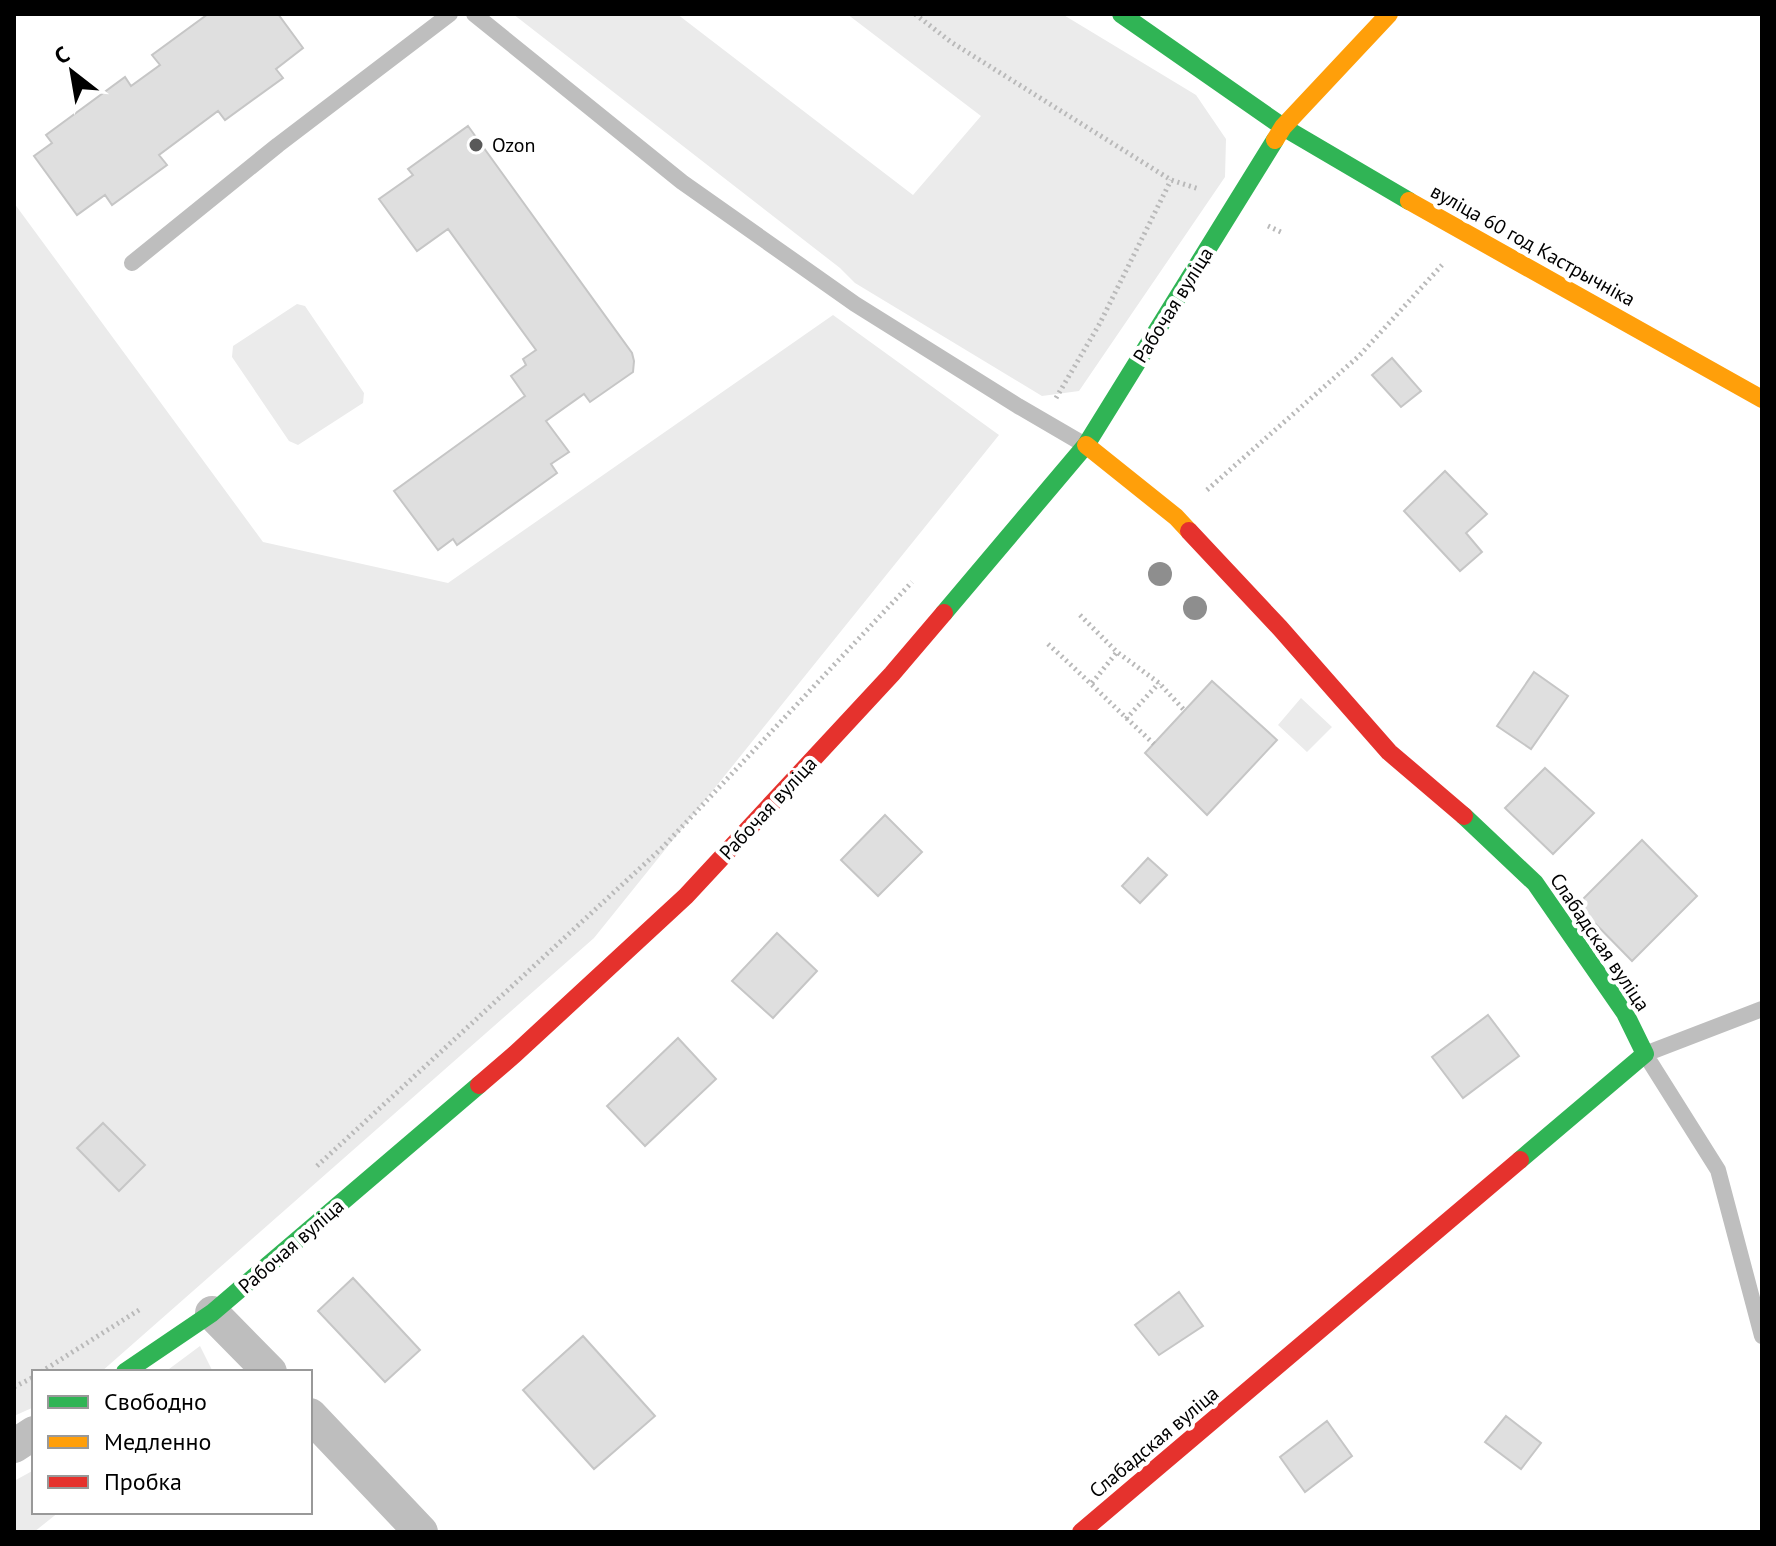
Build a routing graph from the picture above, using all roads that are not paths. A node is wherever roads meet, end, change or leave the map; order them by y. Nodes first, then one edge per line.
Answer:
1 (450, 14) edge
2 (474, 14) edge
3 (1121, 14) edge
4 (1389, 14) edge
5 (1283, 127) junction
6 (132, 263) dead end
7 (1762, 399) edge
8 (1086, 445) junction
9 (1762, 1009) edge
10 (1645, 1054) junction
11 (212, 1313) junction
12 (1762, 1336) edge
13 (128, 1370) edge
14 (268, 1370) edge
15 (312, 1417) edge
16 (32, 1434) edge
17 (14, 1446) edge
18 (421, 1532) edge
19 (1081, 1532) edge

1 - 6 lane
2 - 8 lane
3 - 5 street, вуліца 60 год Кастрычніка
4 - 5 street
5 - 7 street, вуліца 60 год Кастрычніка
5 - 8 street, Рабочая вуліца
8 - 10 street, Слабадская вуліца
8 - 11 street, Рабочая вуліца
9 - 10 lane
10 - 12 lane
10 - 19 street, Слабадская вуліца
11 - 13 street, Рабочая вуліца
11 - 14 street
15 - 18 street
16 - 17 street

